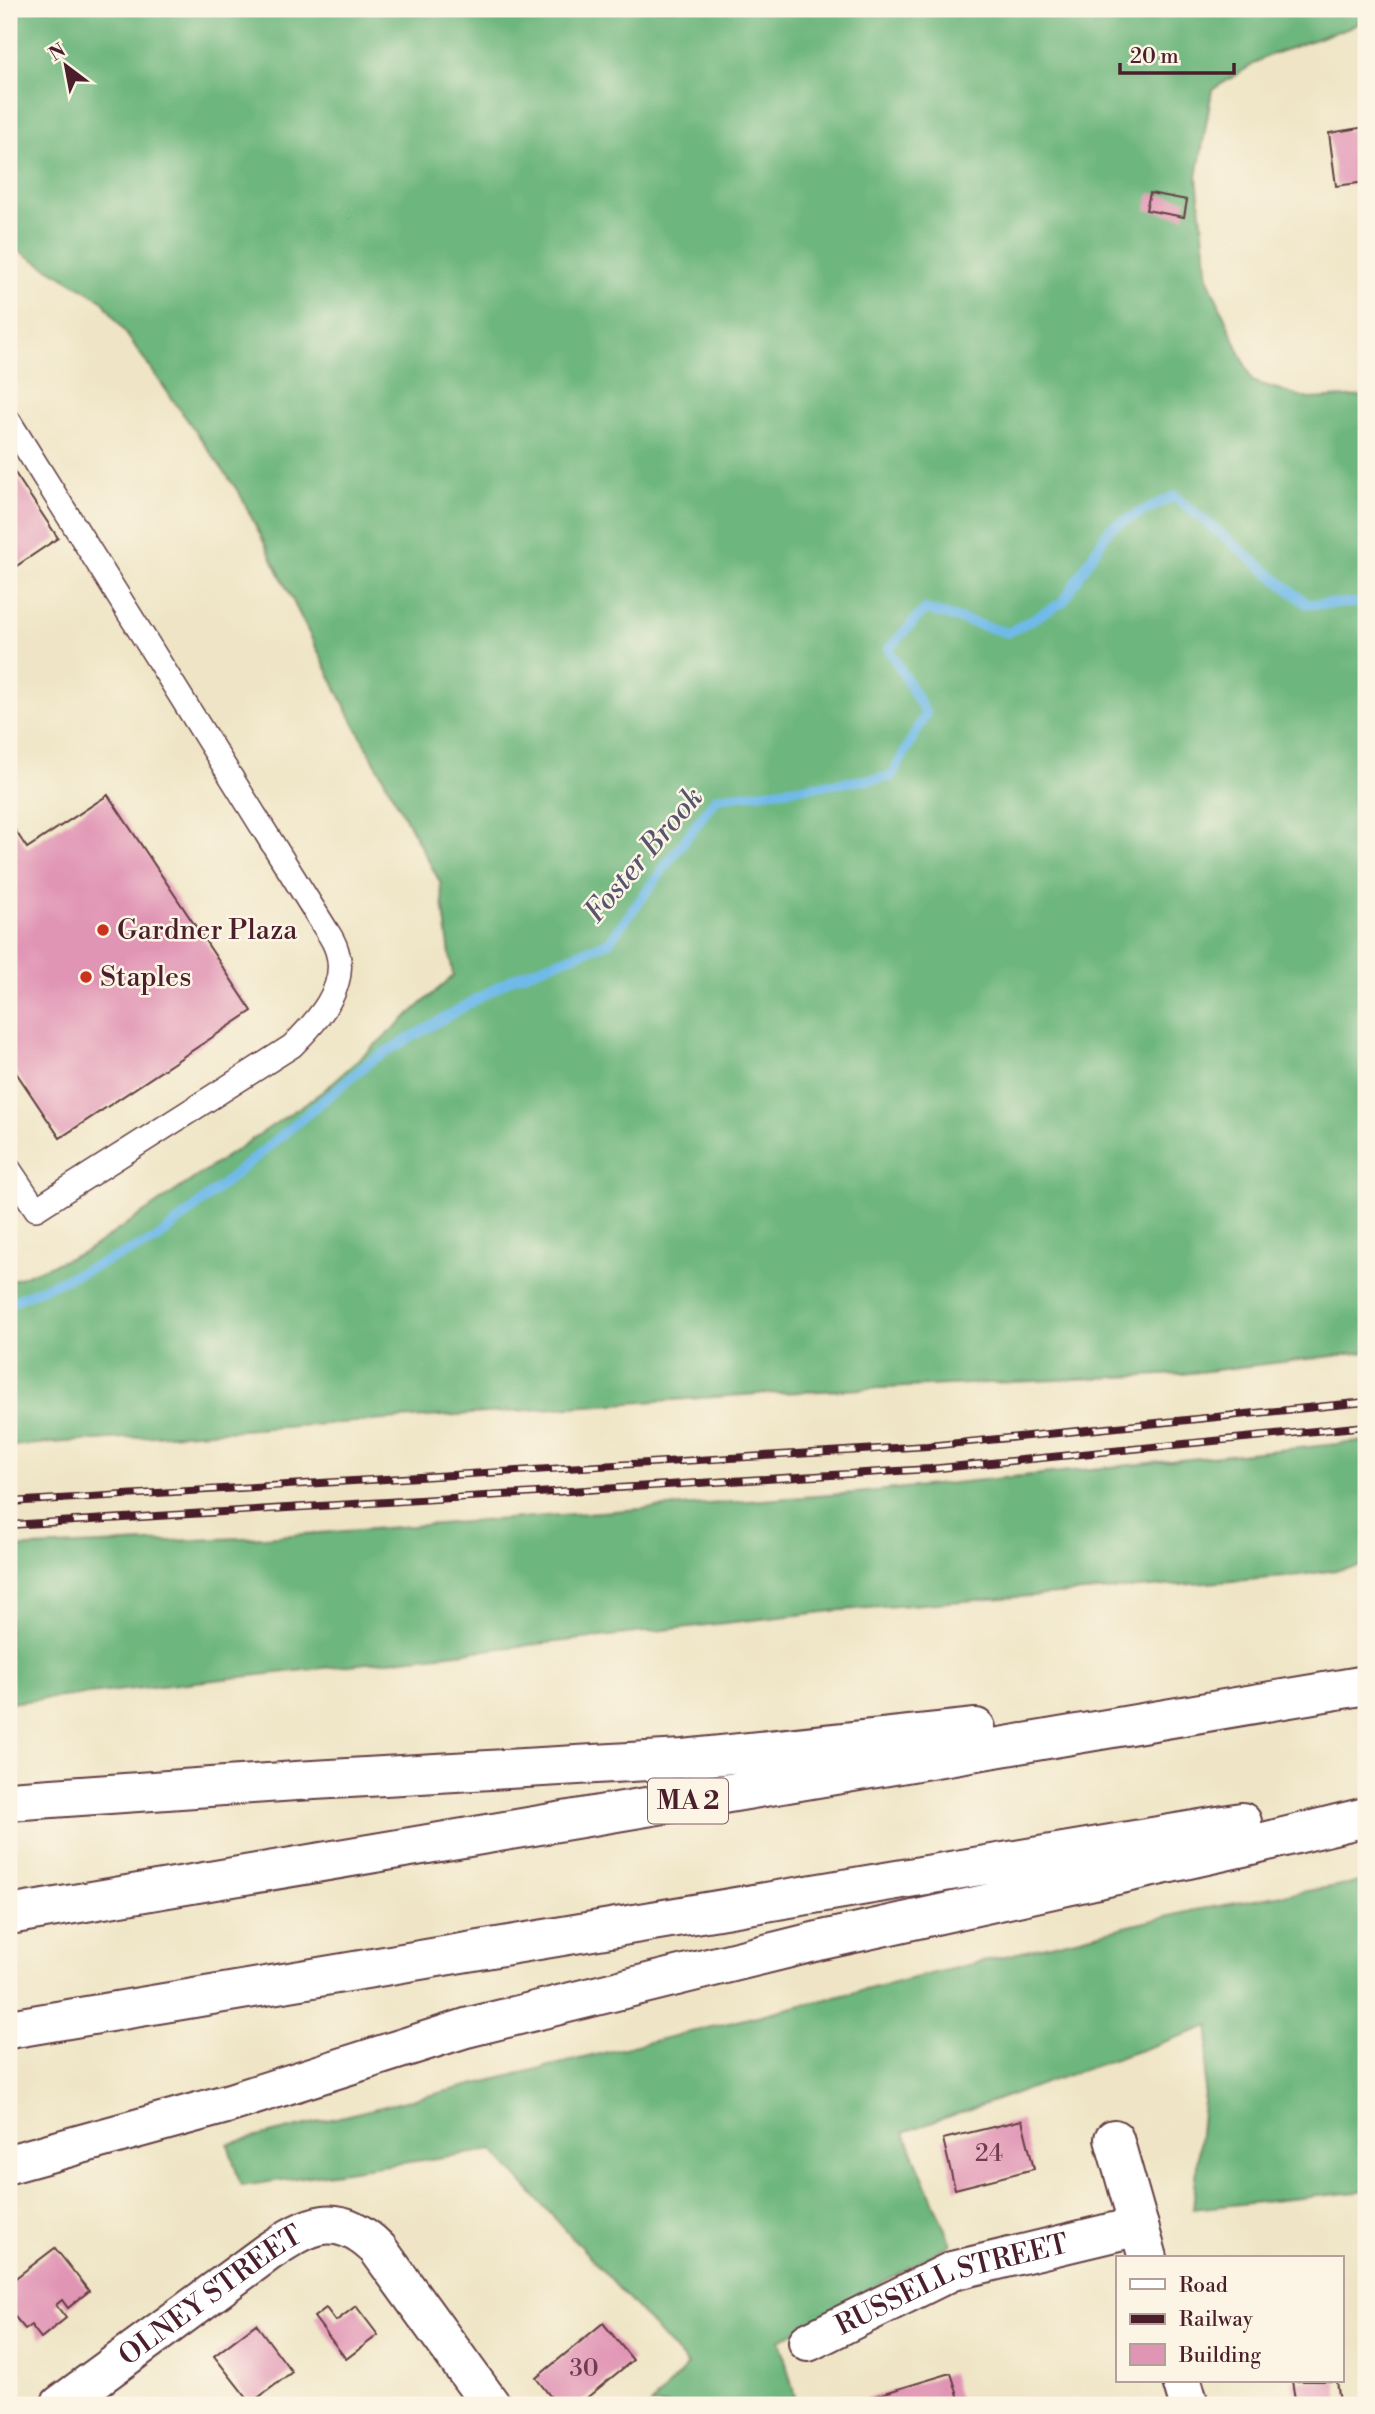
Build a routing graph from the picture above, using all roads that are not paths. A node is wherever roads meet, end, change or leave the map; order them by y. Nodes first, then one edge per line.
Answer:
1 (9, 421) edge
2 (9, 1169) edge
3 (1357, 1686) edge
4 (9, 1801) edge
5 (1366, 1801) edge
6 (1366, 1817) edge
7 (9, 1915) edge
8 (9, 2029) edge
9 (1114, 2139) dead end
10 (9, 2164) edge
11 (1143, 2242) edge
12 (808, 2342) dead end
13 (1182, 2382) edge
14 (60, 2405) edge
15 (491, 2405) edge
16 (1189, 2405) edge

1 - 2 lane
3 - 4 main road
3 - 7 main road, MA 2
5 - 8 main road
6 - 10 main road
9 - 11 main road
11 - 12 main road, RUSSELL STREET
13 - 16 main road
14 - 15 main road, OLNEY STREET

